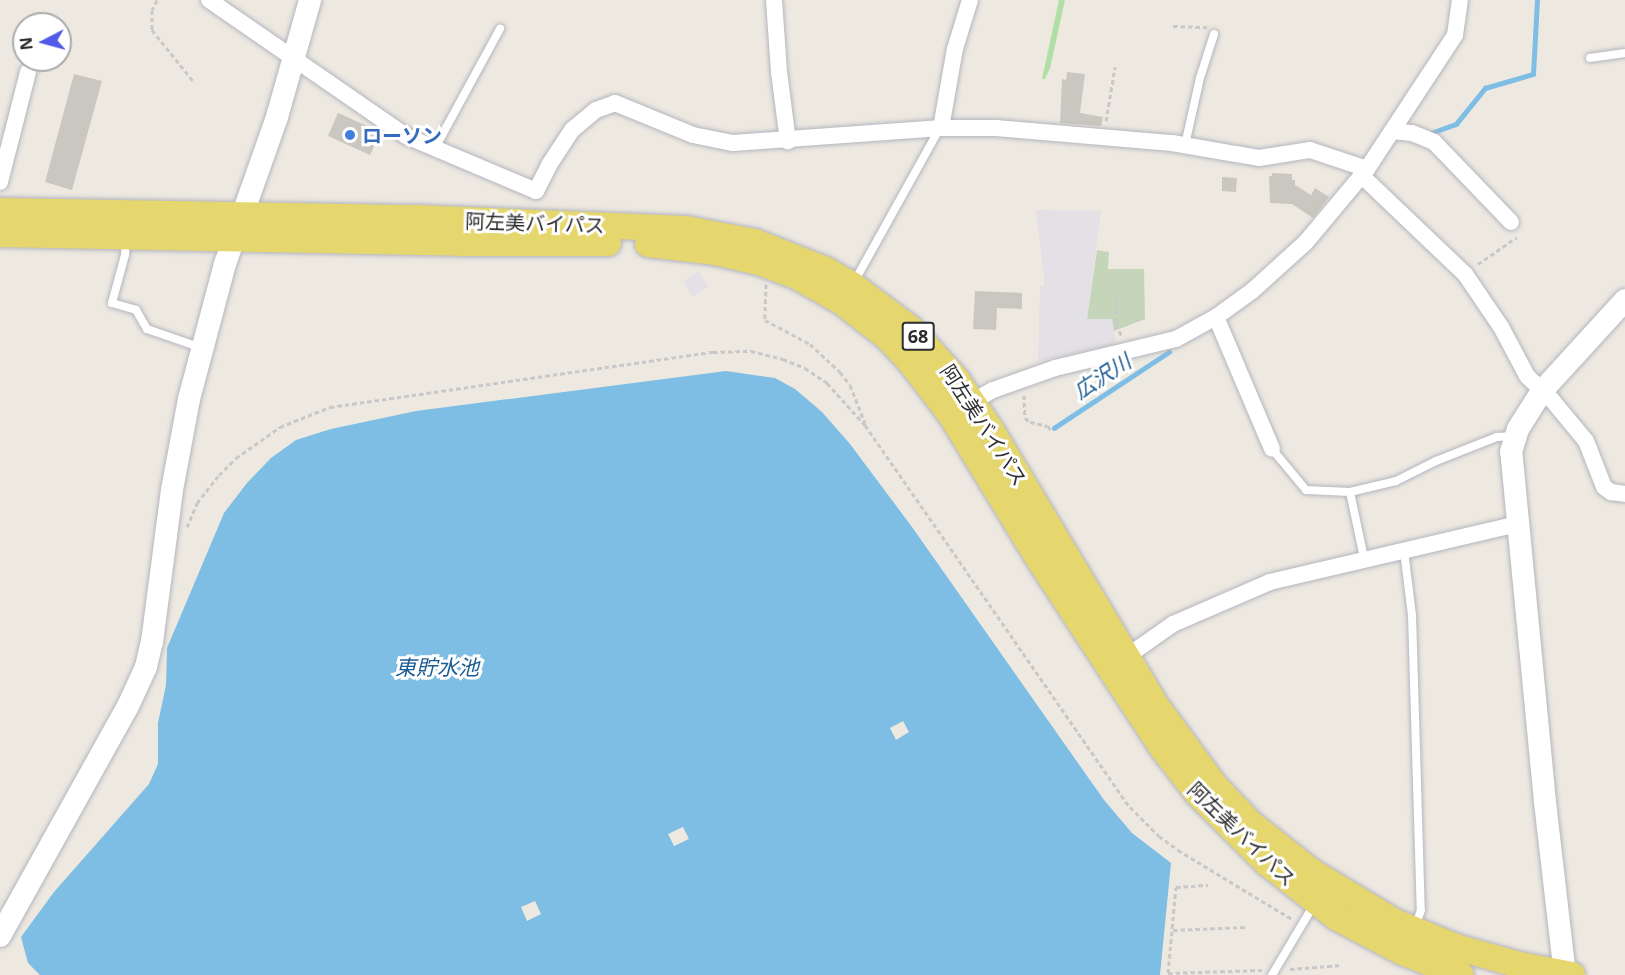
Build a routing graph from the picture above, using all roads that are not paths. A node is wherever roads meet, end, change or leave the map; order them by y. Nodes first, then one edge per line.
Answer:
1 (209, 0) edge
2 (310, 0) edge
3 (774, 0) edge
4 (970, 0) edge
5 (1460, 0) edge
6 (500, 29) dead end
7 (1214, 34) road end
8 (1625, 52) edge
9 (295, 58) junction
10 (1590, 58) dead end
11 (28, 72) dead end
12 (940, 128) junction
13 (1392, 130) junction
14 (788, 141) junction
15 (1185, 145) junction
16 (435, 148) junction
17 (1364, 172) junction
18 (0, 182) edge
19 (0, 211) edge
20 (242, 215) junction
21 (1515, 229) road end
22 (0, 234) edge
23 (126, 237) junction
24 (232, 240) junction
25 (852, 285) junction
26 (1625, 300) edge
27 (1216, 317) junction
28 (203, 349) junction
29 (1542, 391) junction
30 (961, 408) junction
31 (1514, 436) junction
32 (1272, 449) joint
33 (1350, 492) junction
34 (1625, 494) edge
35 (1517, 524) junction
36 (1404, 551) junction
37 (1364, 558) junction
38 (1126, 657) junction
39 (1316, 902) junction
40 (1414, 930) junction
41 (0, 936) edge
42 (1273, 972) edge
43 (1461, 975) edge
44 (1567, 975) edge

1 - 9 street
2 - 9 street
3 - 14 street
4 - 12 street
5 - 13 street
6 - 16 lane
7 - 15 lane
8 - 10 lane
9 - 16 street
9 - 20 street
11 - 18 street
12 - 14 street
12 - 15 street
12 - 25 lane
13 - 17 street
13 - 21 street
14 - 16 street
15 - 17 street
17 - 27 street
17 - 29 street
19 - 20 main road, 阿左美バイパス / 68
20 - 24 street
20 - 25 main road, 阿左美バイパス / 68
22 - 23 main road, 阿左美バイパス / 68
23 - 24 main road, 阿左美バイパス / 68
23 - 28 lane
24 - 28 street
24 - 30 main road, 阿左美バイパス / 68
25 - 30 main road, 阿左美バイパス / 68
26 - 29 street
27 - 30 street
27 - 32 street
28 - 41 street
29 - 31 street
29 - 34 street
30 - 38 main road, 阿左美バイパス / 68
30 - 39 main road, 阿左美バイパス / 68
31 - 33 lane
31 - 35 street
32 - 33 lane
33 - 37 lane
35 - 36 street
35 - 44 street
36 - 37 street
36 - 40 lane
37 - 38 street
38 - 40 main road, 阿左美バイパス / 68
39 - 42 lane
39 - 43 main road, 阿左美バイパス / 68
40 - 44 main road, 阿左美バイパス / 68

